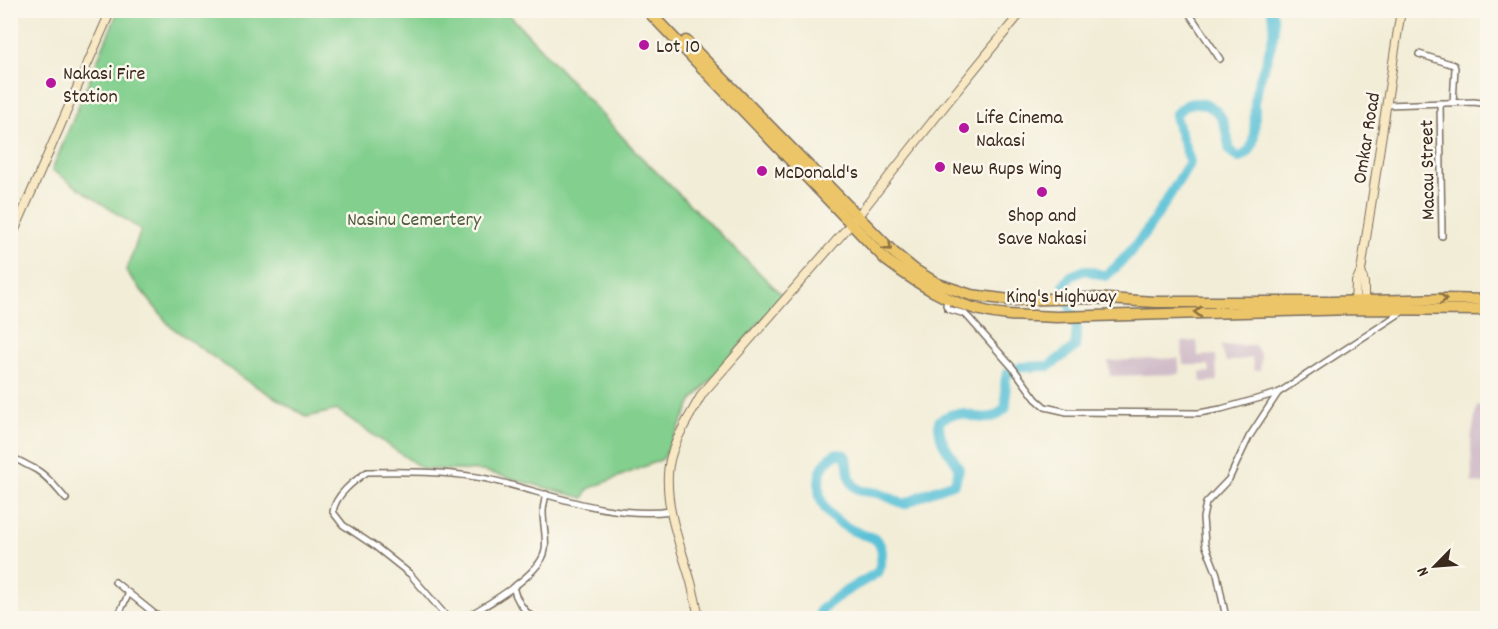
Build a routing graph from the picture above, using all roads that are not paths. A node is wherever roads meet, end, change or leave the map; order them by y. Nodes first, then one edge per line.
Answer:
1 (111, 10) edge
2 (647, 10) edge
3 (657, 10) edge
4 (1023, 10) edge
5 (1187, 10) edge
6 (1401, 10) edge
7 (1419, 54) dead end
8 (1220, 59) dead end
9 (1440, 103) junction
10 (1453, 103) junction
11 (1488, 103) edge
12 (1387, 105) junction
13 (854, 221) junction
14 (1442, 236) dead end
15 (10, 241) edge
16 (948, 299) junction
17 (1488, 300) edge
18 (1359, 305) junction
19 (1407, 309) junction
20 (1488, 310) edge
21 (1278, 393) junction
22 (10, 456) edge
23 (546, 494) junction
24 (66, 499) dead end
25 (671, 512) junction
26 (115, 582) dead end
27 (513, 587) junction
28 (129, 593) junction
29 (117, 618) edge
30 (165, 618) edge
31 (450, 618) edge
32 (464, 618) edge
33 (532, 618) edge
34 (699, 618) edge
35 (1226, 618) edge

1 - 15 street
2 - 13 highway, King's Highway
3 - 13 highway, King's Highway
4 - 13 street
5 - 8 street
6 - 12 street, Omkar Road
7 - 10 street
9 - 10 street
9 - 12 street
9 - 14 street, Macau Street
10 - 11 street
12 - 18 street, Omkar Road
13 - 16 highway, King's Highway
13 -> 18 highway, King's Highway
13 - 25 street
18 -> 16 highway, King's Highway
16 - 21 street
18 -> 17 highway, King's Highway
18 - 19 highway, King's Highway
19 - 20 highway, King's Highway
19 - 21 street
21 - 35 street
22 - 24 street
23 - 25 street
23 - 27 street
23 - 31 street
25 - 34 street
26 - 28 street
27 - 32 street
27 - 33 street
28 - 29 street
28 - 30 street

